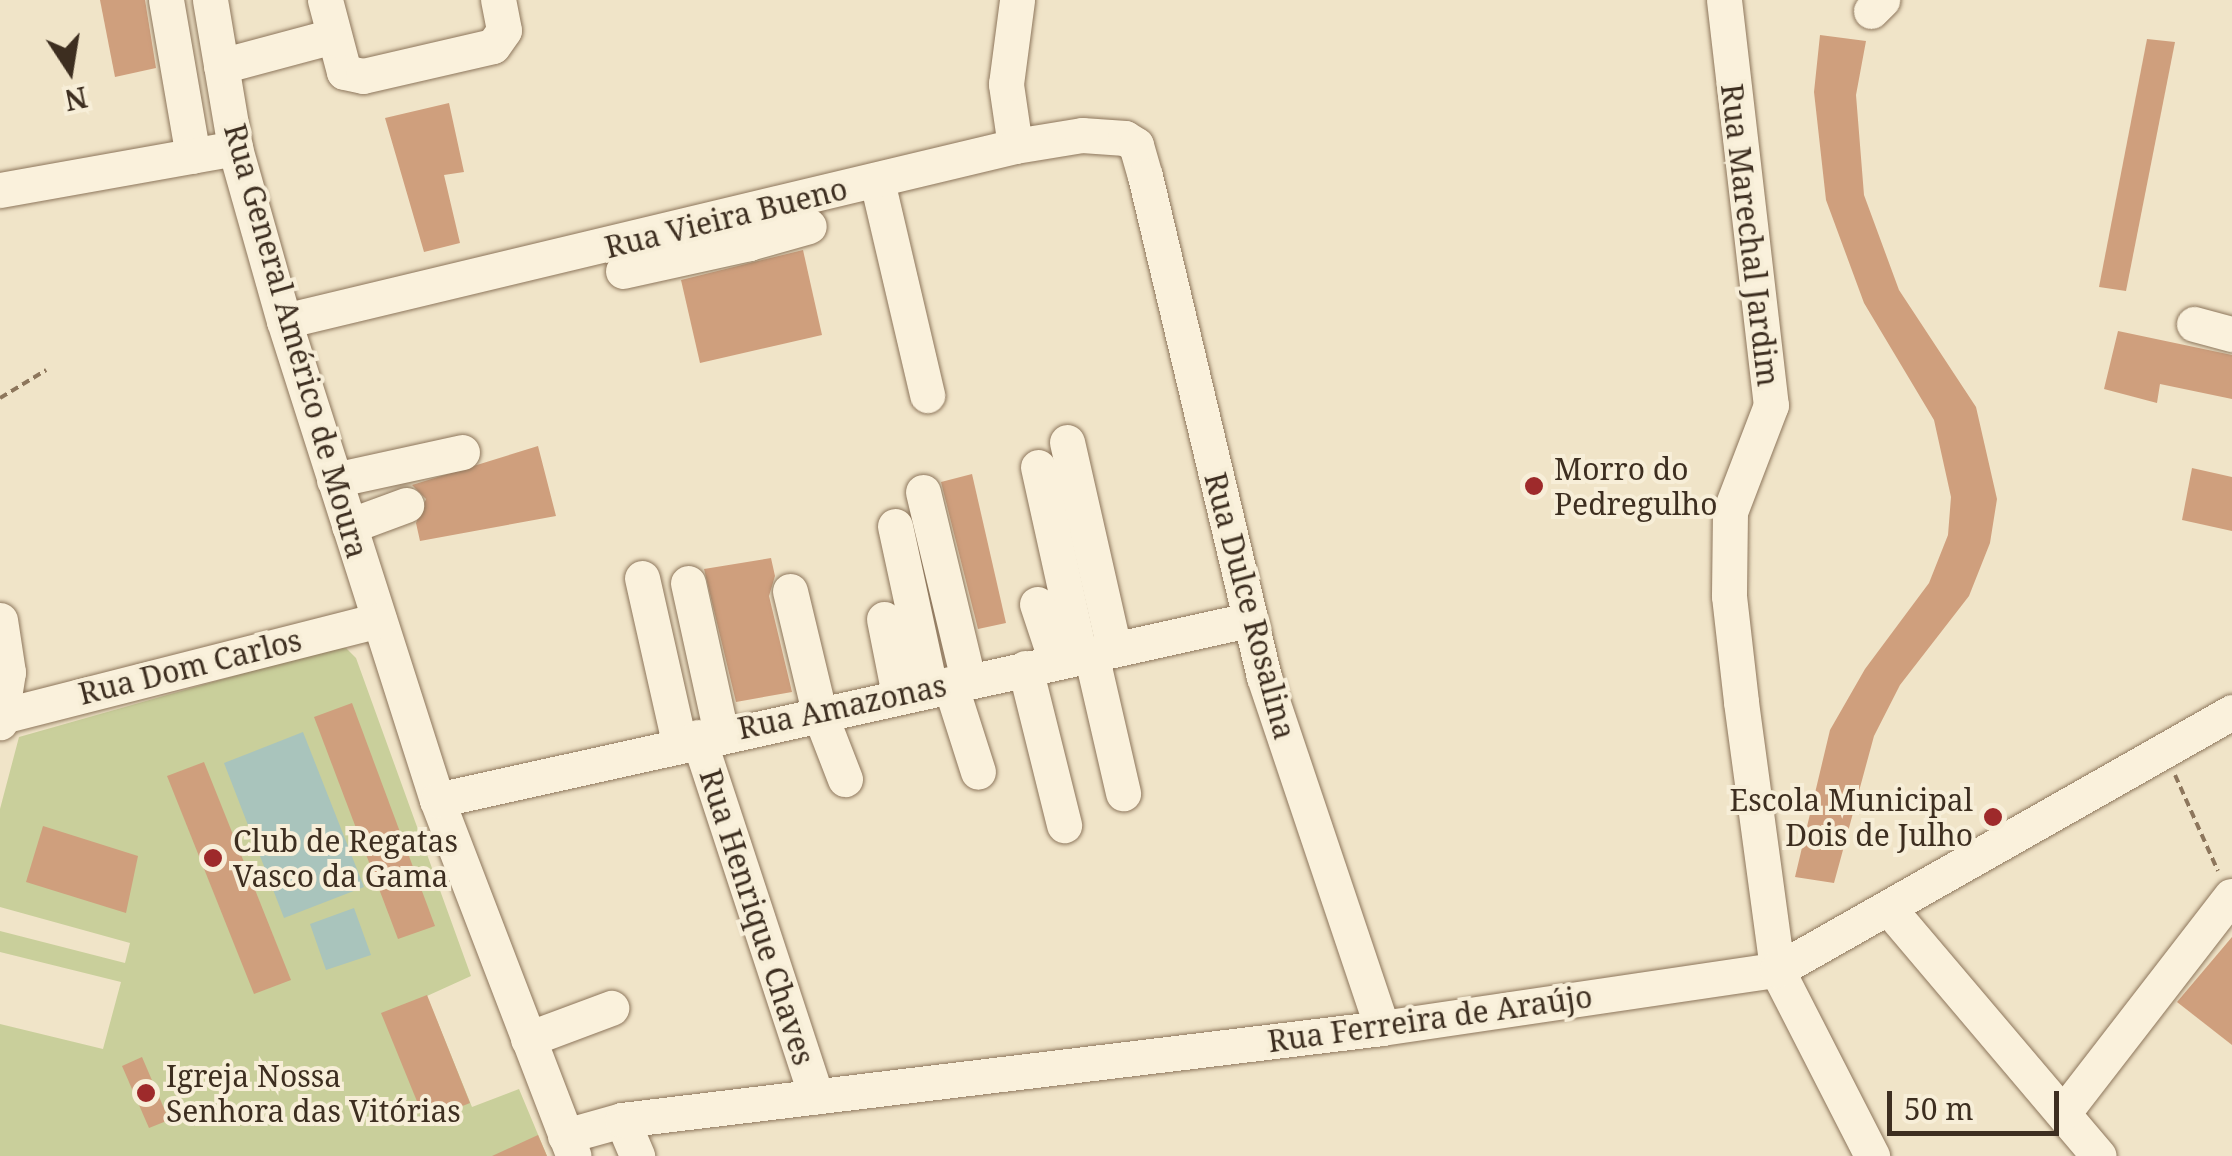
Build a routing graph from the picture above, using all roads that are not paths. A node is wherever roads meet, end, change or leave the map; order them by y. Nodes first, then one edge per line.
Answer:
1 (166, 0) edge
2 (210, 0) edge
3 (325, 0) edge
4 (498, 0) edge
5 (1017, 0) edge
6 (1724, 0) edge
7 (333, 36) junction
8 (221, 66) junction
9 (1016, 146) junction
10 (235, 148) junction
11 (193, 156) junction
12 (1145, 176) joint
13 (877, 181) junction
14 (0, 190) edge
15 (809, 226) dead end
16 (745, 230) junction
17 (623, 271) dead end
18 (284, 322) junction
19 (2194, 324) dead end
20 (2232, 334) edge
21 (927, 395) dead end
22 (1067, 442) dead end
23 (462, 452) dead end
24 (1038, 467) dead end
25 (334, 480) junction
26 (923, 492) dead end
27 (406, 505) dead end
28 (349, 526) junction
29 (895, 526) dead end
30 (642, 578) dead end
31 (688, 582) dead end
32 (790, 591) dead end
33 (1037, 604) dead end
34 (884, 619) dead end
35 (0, 620) edge
36 (378, 620) junction
37 (1248, 620) junction
38 (1073, 657) junction
39 (937, 687) junction
40 (819, 712) junction
41 (2232, 712) edge
42 (1, 719) edge
43 (700, 737) junction
44 (978, 772) dead end
45 (845, 779) dead end
46 (1122, 793) dead end
47 (437, 800) junction
48 (1064, 826) dead end
49 (2231, 896) edge
50 (1891, 911) junction
51 (1777, 970) junction
52 (611, 1008) dead end
53 (1382, 1028) junction
54 (528, 1039) junction
55 (816, 1096) junction
56 (2064, 1112) junction
57 (622, 1120) junction
58 (570, 1146) edge
59 (637, 1156) edge
60 (1872, 1156) edge
61 (2099, 1156) edge

1 - 11 street
2 - 8 street, Rua General Américo de Moura
3 - 7 street
4 - 7 street
5 - 9 street
6 - 51 street, Rua Marechal Jardim
7 - 8 street
8 - 10 street, Rua General Américo de Moura
9 - 12 street, Rua Vieira Bueno
9 - 13 street, Rua Vieira Bueno
10 - 11 street
10 - 18 street, Rua General Américo de Moura
11 - 14 street
12 - 37 street, Rua Dulce Rosalina
13 - 16 street, Rua Vieira Bueno
13 - 21 street
15 - 16 street
16 - 17 street
16 - 18 street, Rua Vieira Bueno
18 - 25 street, Rua General Américo de Moura
19 - 20 street
22 - 38 street
23 - 25 street
24 - 38 street
25 - 28 street, Rua General Américo de Moura
26 - 39 street
27 - 28 street
28 - 36 street, Rua General Américo de Moura
29 - 39 street
30 - 43 street
31 - 43 street
32 - 40 street
33 - 38 street
34 - 39 street
35 - 42 street
36 - 42 street, Rua Dom Carlos
36 - 47 street, Rua General Américo de Moura
37 - 38 street, Rua Amazonas
37 - 53 street, Rua Dulce Rosalina
38 - 39 street, Rua Amazonas
38 - 46 street
38 - 48 street
39 - 40 street, Rua Amazonas
39 - 44 street
40 - 43 street, Rua Amazonas
40 - 45 street
41 - 50 street, Rua Ferreira de Araújo
43 - 47 street, Rua Amazonas
43 - 55 street, Rua Henrique Chaves
47 - 54 street, Rua General Américo de Moura
49 - 56 street
50 - 51 street, Rua Ferreira de Araújo
50 - 56 street
51 - 53 street, Rua Ferreira de Araújo
51 - 60 street, Rua Marechal Jardim
52 - 54 street
53 - 55 street, Rua Ferreira de Araújo
54 - 58 street, Rua General Américo de Moura
55 - 57 street, Rua Ferreira de Araújo
56 - 61 street
57 - 58 street, Rua Ferreira de Araújo
57 - 59 street

